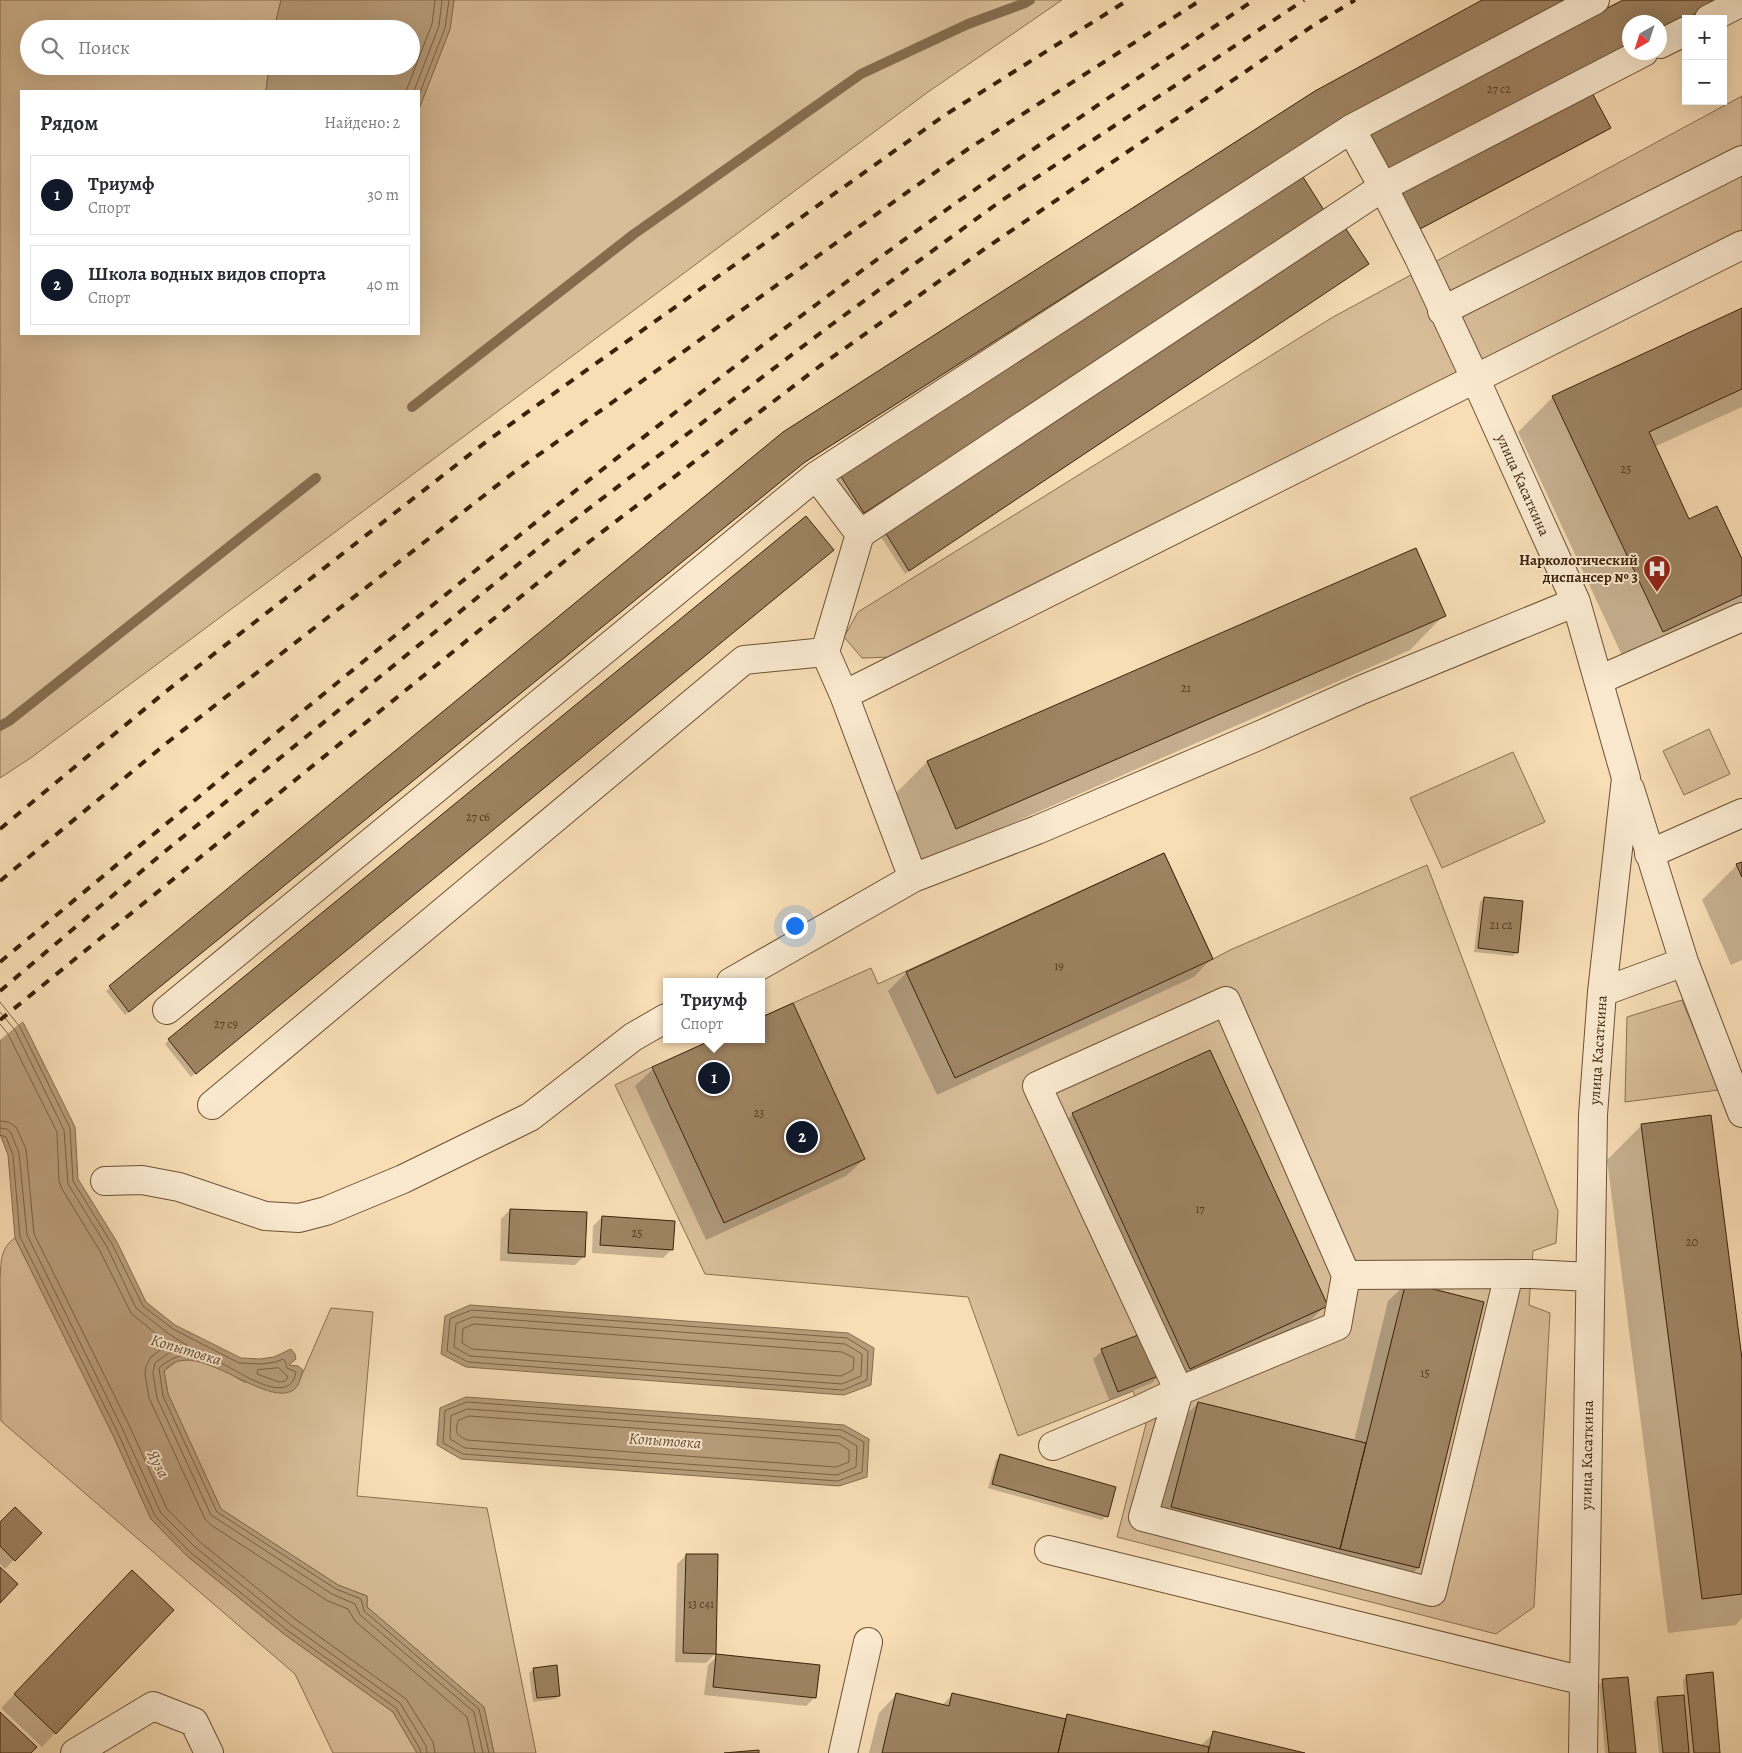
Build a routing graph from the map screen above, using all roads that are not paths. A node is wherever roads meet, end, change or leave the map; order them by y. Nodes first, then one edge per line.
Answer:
1 (1595, 0) edge
2 (1742, 2) edge
3 (1718, 15) edge
4 (1682, 33) edge
5 (1667, 40) edge
6 (1629, 60) edge
7 (1351, 129) junction
8 (1742, 160) edge
9 (1383, 187) junction
10 (1742, 245) edge
11 (1442, 311) junction
12 (1475, 378) junction
13 (816, 476) junction
14 (860, 534) junction
15 (1576, 602) junction
16 (1742, 616) edge
17 (825, 652) junction
18 (1599, 680) junction
19 (844, 695) junction
20 (1626, 778) junction
21 (1742, 813) edge
22 (1649, 854) junction
23 (913, 878) junction
24 (1684, 962) junction
25 (738, 978) edge
26 (1602, 992) junction
27 (167, 1010) dead end
28 (663, 1020) edge
29 (212, 1105) dead end
30 (1742, 1113) edge
31 (105, 1181) dead end
32 (1508, 1274) junction
33 (1346, 1275) junction
34 (1590, 1277) junction
35 (1179, 1391) junction
36 (1052, 1446) dead end
37 (1049, 1550) dead end
38 (868, 1642) dead end
39 (1584, 1681) junction
40 (75, 1753) edge
41 (209, 1753) edge
42 (843, 1753) edge
43 (1583, 1753) edge

1 - 7 street
2 - 3 street
4 - 5 street
6 - 9 street
7 - 9 street, улица Касаткина
7 - 13 street
8 - 11 street
9 - 11 street, улица Касаткина
9 - 14 street
10 - 12 street
11 - 12 street, улица Касаткина
12 - 15 street, улица Касаткина
12 - 19 street
13 - 14 street
13 - 27 street
14 - 17 street
15 - 18 street, улица Касаткина
15 - 23 street
16 - 18 street
17 - 19 street
17 - 29 street
18 - 20 street, улица Касаткина
19 - 23 street
20 - 22 street
20 - 26 street, улица Касаткина
21 - 22 street
22 - 24 street
23 - 25 street
24 - 26 street
24 - 30 street
26 - 34 street, улица Касаткина
28 - 31 street
32 - 33 street
32 - 34 street
32 - 35 street
33 - 35 street
33 - 35 street
34 - 39 street, улица Касаткина
35 - 36 street
37 - 39 street
38 - 42 street
39 - 43 street, улица Касаткина
40 - 41 street

